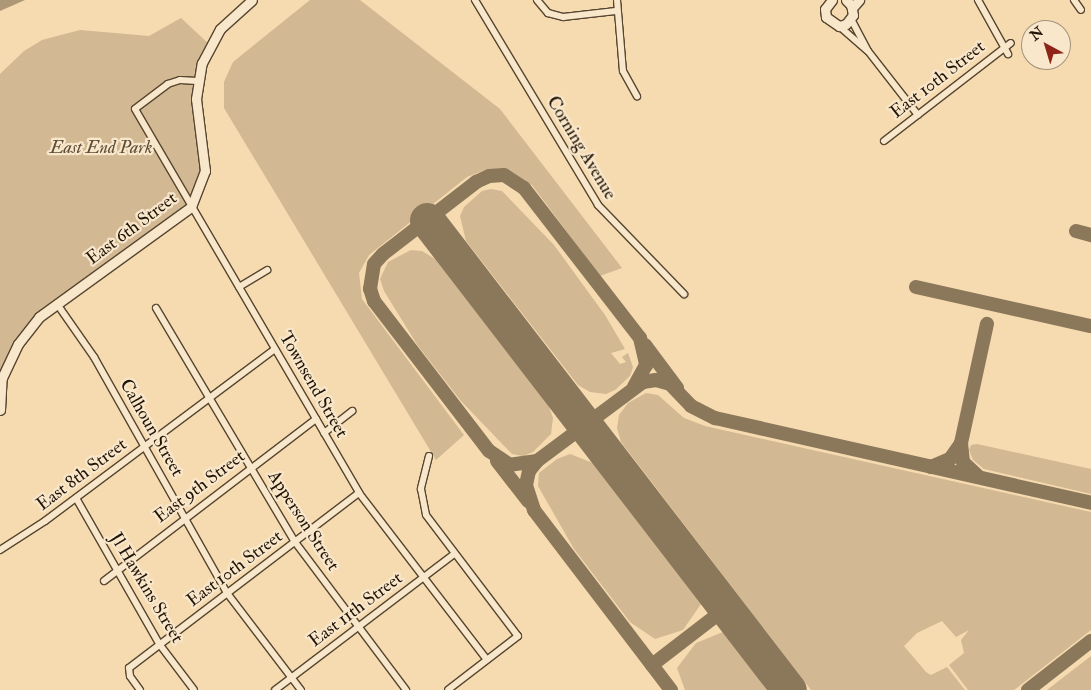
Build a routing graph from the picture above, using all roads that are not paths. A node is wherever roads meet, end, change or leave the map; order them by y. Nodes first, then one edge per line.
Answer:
1 (252, 0) edge
2 (475, 0) edge
3 (537, 0) edge
4 (617, 0) edge
5 (832, 0) edge
6 (846, 0) edge
7 (859, 0) edge
8 (978, 0) edge
9 (1074, 0) edge
10 (823, 4) edge
11 (852, 8) junction
12 (1080, 10) dead end
13 (616, 11) junction
14 (851, 19) junction
15 (838, 26) junction
16 (1011, 43) dead end
17 (868, 51) junction
18 (1006, 51) junction
19 (197, 81) junction
20 (637, 96) dead end
21 (918, 115) junction
22 (884, 141) dead end
23 (191, 207) junction
24 (267, 270) dead end
25 (239, 287) junction
26 (684, 294) dead end
27 (57, 304) junction
28 (156, 308) dead end
29 (275, 349) junction
30 (1, 378) edge
31 (210, 398) junction
32 (0, 410) edge
33 (352, 411) dead end
34 (316, 419) junction
35 (324, 433) junction
36 (145, 447) junction
37 (429, 456) dead end
38 (251, 468) junction
39 (359, 493) junction
40 (76, 498) junction
41 (185, 519) junction
42 (294, 542) junction
43 (0, 550) edge
44 (454, 554) junction
45 (117, 571) junction
46 (423, 577) junction
47 (104, 581) dead end
48 (227, 593) junction
49 (358, 627) junction
50 (160, 645) junction
51 (487, 660) junction
52 (292, 678) junction
53 (140, 690) edge
54 (194, 690) edge
55 (275, 690) edge
56 (301, 690) edge
57 (406, 690) edge
58 (448, 690) edge

1 - 19 main road, East 6th Street
2 - 26 street, Corning Avenue
3 - 13 street
4 - 13 street
5 - 10 main road
6 - 11 main road
7 - 11 main road
8 - 18 street
9 - 12 street
10 - 15 main road
11 - 14 main road
13 - 20 street
14 - 15 main road
14 - 17 street
15 - 17 street
16 - 18 street, East 10th Street
17 - 21 street
18 - 21 street, East 10th Street
19 - 23 main road, East 6th Street
19 - 23 street, Townsend Street
21 - 22 street, East 10th Street
23 - 25 street, Townsend Street
23 - 27 main road, East 6th Street
24 - 25 street
25 - 29 street, Townsend Street
27 - 30 main road, East 6th Street
27 - 36 street, Calhoun Street
28 - 31 street, Apperson Street
29 - 31 street, East 8th Street
29 - 34 street, Townsend Street
30 - 32 main road
31 - 36 street, East 8th Street
31 - 38 street, Apperson Street
33 - 35 street
34 - 35 street, Townsend Street
34 - 38 street, East 9th Street
35 - 39 street, Townsend Street
36 - 40 street, East 8th Street
36 - 41 street, Calhoun Street
37 - 44 street
38 - 41 street, East 9th Street
38 - 42 street, Apperson Street
39 - 42 street, East 10th Street
39 - 46 street, Townsend Street
40 - 43 street, East 8th Street
40 - 45 street, Jl Hawkins Street
41 - 45 street, East 9th Street
41 - 48 street, Calhoun Street
42 - 48 street, East 10th Street
42 - 49 street, Apperson Street
44 - 46 street, East 11th Street
44 - 51 street
45 - 47 street, East 9th Street
45 - 50 street, Jl Hawkins Street
46 - 49 street, East 11th Street
46 - 51 street, Townsend Street
48 - 50 street, East 10th Street
48 - 52 street, Calhoun Street
49 - 52 street, East 11th Street
49 - 57 street, Apperson Street
50 - 53 street, East 10th Street
50 - 54 street, Jl Hawkins Street
51 - 58 street
52 - 55 street, East 11th Street
52 - 56 street, Calhoun Street

